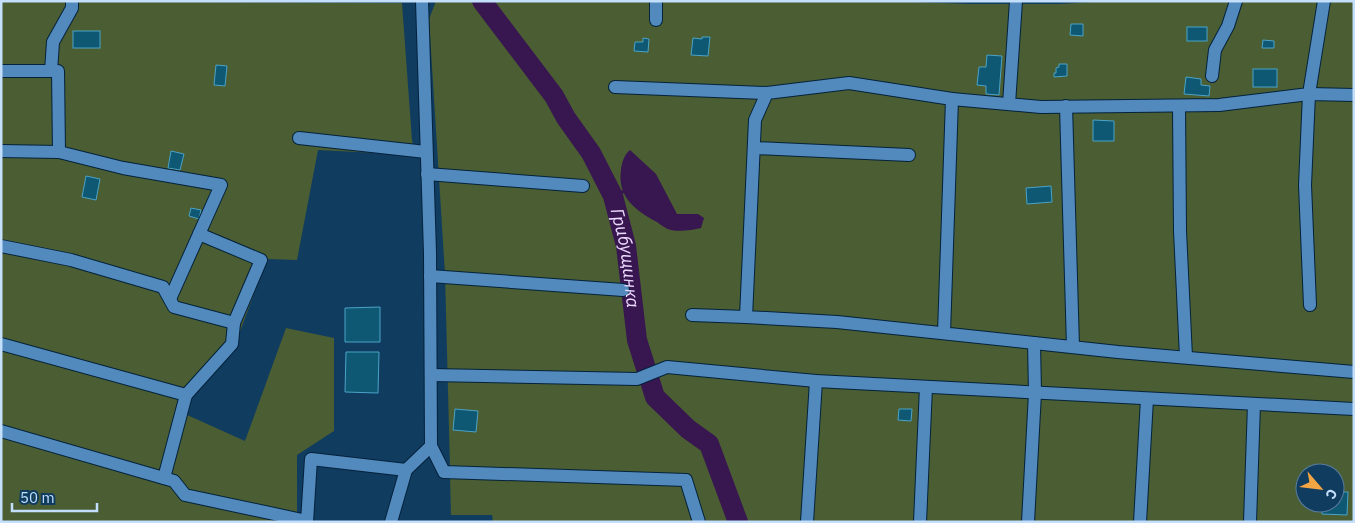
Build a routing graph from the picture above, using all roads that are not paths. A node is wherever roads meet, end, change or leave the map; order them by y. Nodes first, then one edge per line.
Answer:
1 (72, 1) edge
2 (422, 1) edge
3 (656, 1) edge
4 (1016, 1) edge
5 (1236, 1) edge
6 (1324, 1) edge
7 (656, 20) dead end
8 (1, 71) edge
9 (51, 71) junction
10 (1212, 76) dead end
11 (615, 86) dead end
12 (767, 93) junction
13 (1309, 94) junction
14 (1354, 95) edge
15 (952, 99) junction
16 (1009, 104) junction
17 (1066, 106) junction
18 (1179, 106) junction
19 (299, 138) dead end
20 (754, 148) junction
21 (1, 151) edge
22 (59, 152) junction
23 (426, 152) junction
24 (909, 155) dead end
25 (427, 174) junction
26 (583, 186) dead end
27 (198, 234) junction
28 (1, 246) edge
29 (430, 276) junction
30 (623, 290) dead end
31 (170, 299) junction
32 (1310, 305) dead end
33 (692, 316) dead end
34 (746, 317) junction
35 (234, 323) junction
36 (944, 333) junction
37 (1034, 343) junction
38 (1, 344) edge
39 (1073, 347) junction
40 (1186, 357) junction
41 (1354, 372) edge
42 (431, 375) junction
43 (816, 381) junction
44 (926, 387) junction
45 (1035, 393) junction
46 (186, 395) junction
47 (1147, 399) junction
48 (1254, 404) junction
49 (1354, 409) edge
50 (1, 431) edge
51 (432, 446) junction
52 (406, 470) junction
53 (164, 478) junction
54 (307, 521) edge
55 (391, 522) edge
56 (699, 522) edge
57 (807, 522) edge
58 (920, 522) edge
59 (1028, 522) edge
60 (1140, 522) edge
61 (1250, 522) edge

1 - 9 lane
2 - 23 lane
3 - 7 lane
4 - 16 lane
5 - 10 lane
6 - 13 lane
8 - 9 lane
9 - 22 lane
11 - 12 lane
12 - 15 lane
12 - 20 lane
13 - 14 lane
13 - 18 lane
13 - 32 lane
15 - 16 lane
15 - 36 lane
16 - 17 lane
17 - 18 lane
17 - 39 lane
18 - 40 lane
19 - 23 lane
20 - 24 lane
20 - 34 lane
21 - 22 lane
22 - 27 lane
23 - 25 lane
25 - 26 lane
25 - 29 lane
27 - 31 lane
27 - 35 lane
28 - 31 lane
29 - 30 lane
29 - 42 lane
31 - 35 lane
33 - 34 lane
34 - 36 lane
35 - 46 lane
36 - 37 lane
37 - 39 lane
37 - 45 lane
38 - 46 lane
39 - 40 lane
40 - 41 lane
42 - 43 lane
42 - 51 lane
43 - 44 lane
43 - 57 lane
44 - 45 lane
44 - 58 lane
45 - 47 lane
45 - 59 lane
46 - 53 lane
47 - 48 lane
47 - 60 lane
48 - 49 lane
48 - 61 lane
50 - 53 lane
51 - 52 lane
51 - 56 lane
52 - 54 lane
52 - 55 lane
53 - 54 lane

